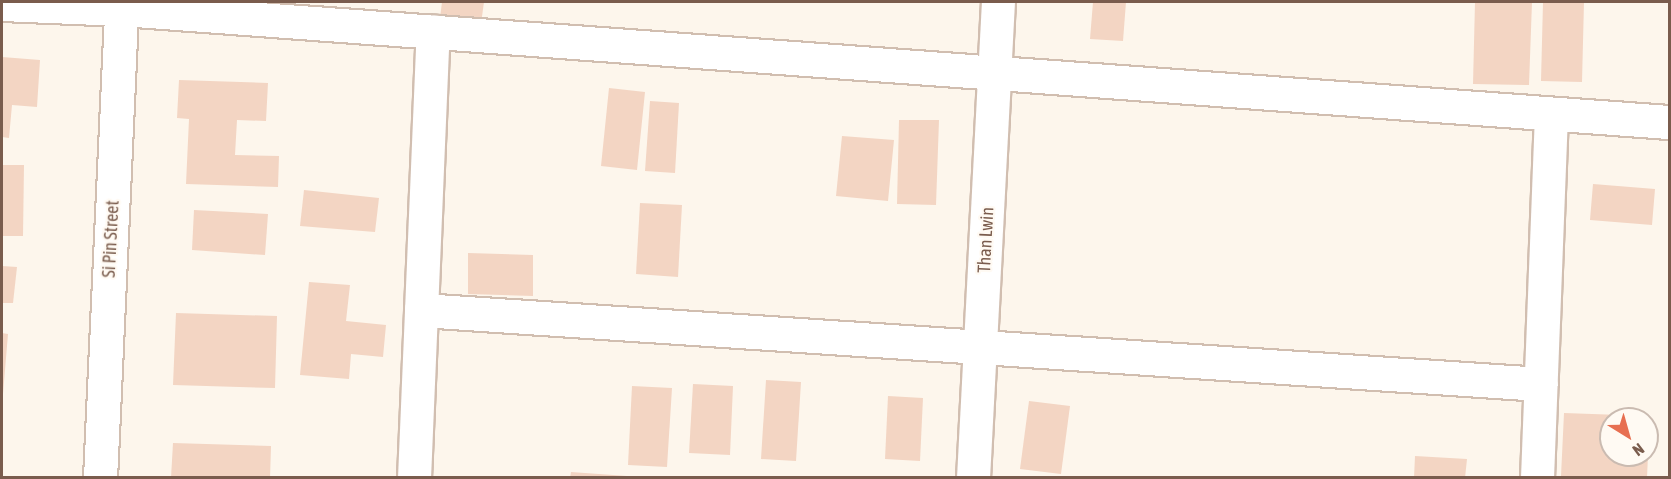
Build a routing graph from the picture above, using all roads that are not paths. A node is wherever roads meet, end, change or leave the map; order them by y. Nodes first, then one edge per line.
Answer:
1 (998, 2) edge
2 (2, 4) edge
3 (122, 5) edge
4 (433, 31) junction
5 (994, 72) junction
6 (1551, 114) junction
7 (1670, 122) edge
8 (421, 310) junction
9 (980, 347) junction
10 (1541, 384) junction
11 (100, 477) edge
12 (414, 477) edge
13 (973, 477) edge
14 (1537, 477) edge

1 - 5 street, Than Lwin
2 - 3 street
3 - 4 street
3 - 11 street, Si Pin Street
4 - 5 street
4 - 8 street
5 - 6 street
5 - 9 street, Than Lwin
6 - 7 street
6 - 10 street
8 - 9 street
8 - 12 street
9 - 10 street
9 - 13 street, Than Lwin
10 - 14 street

